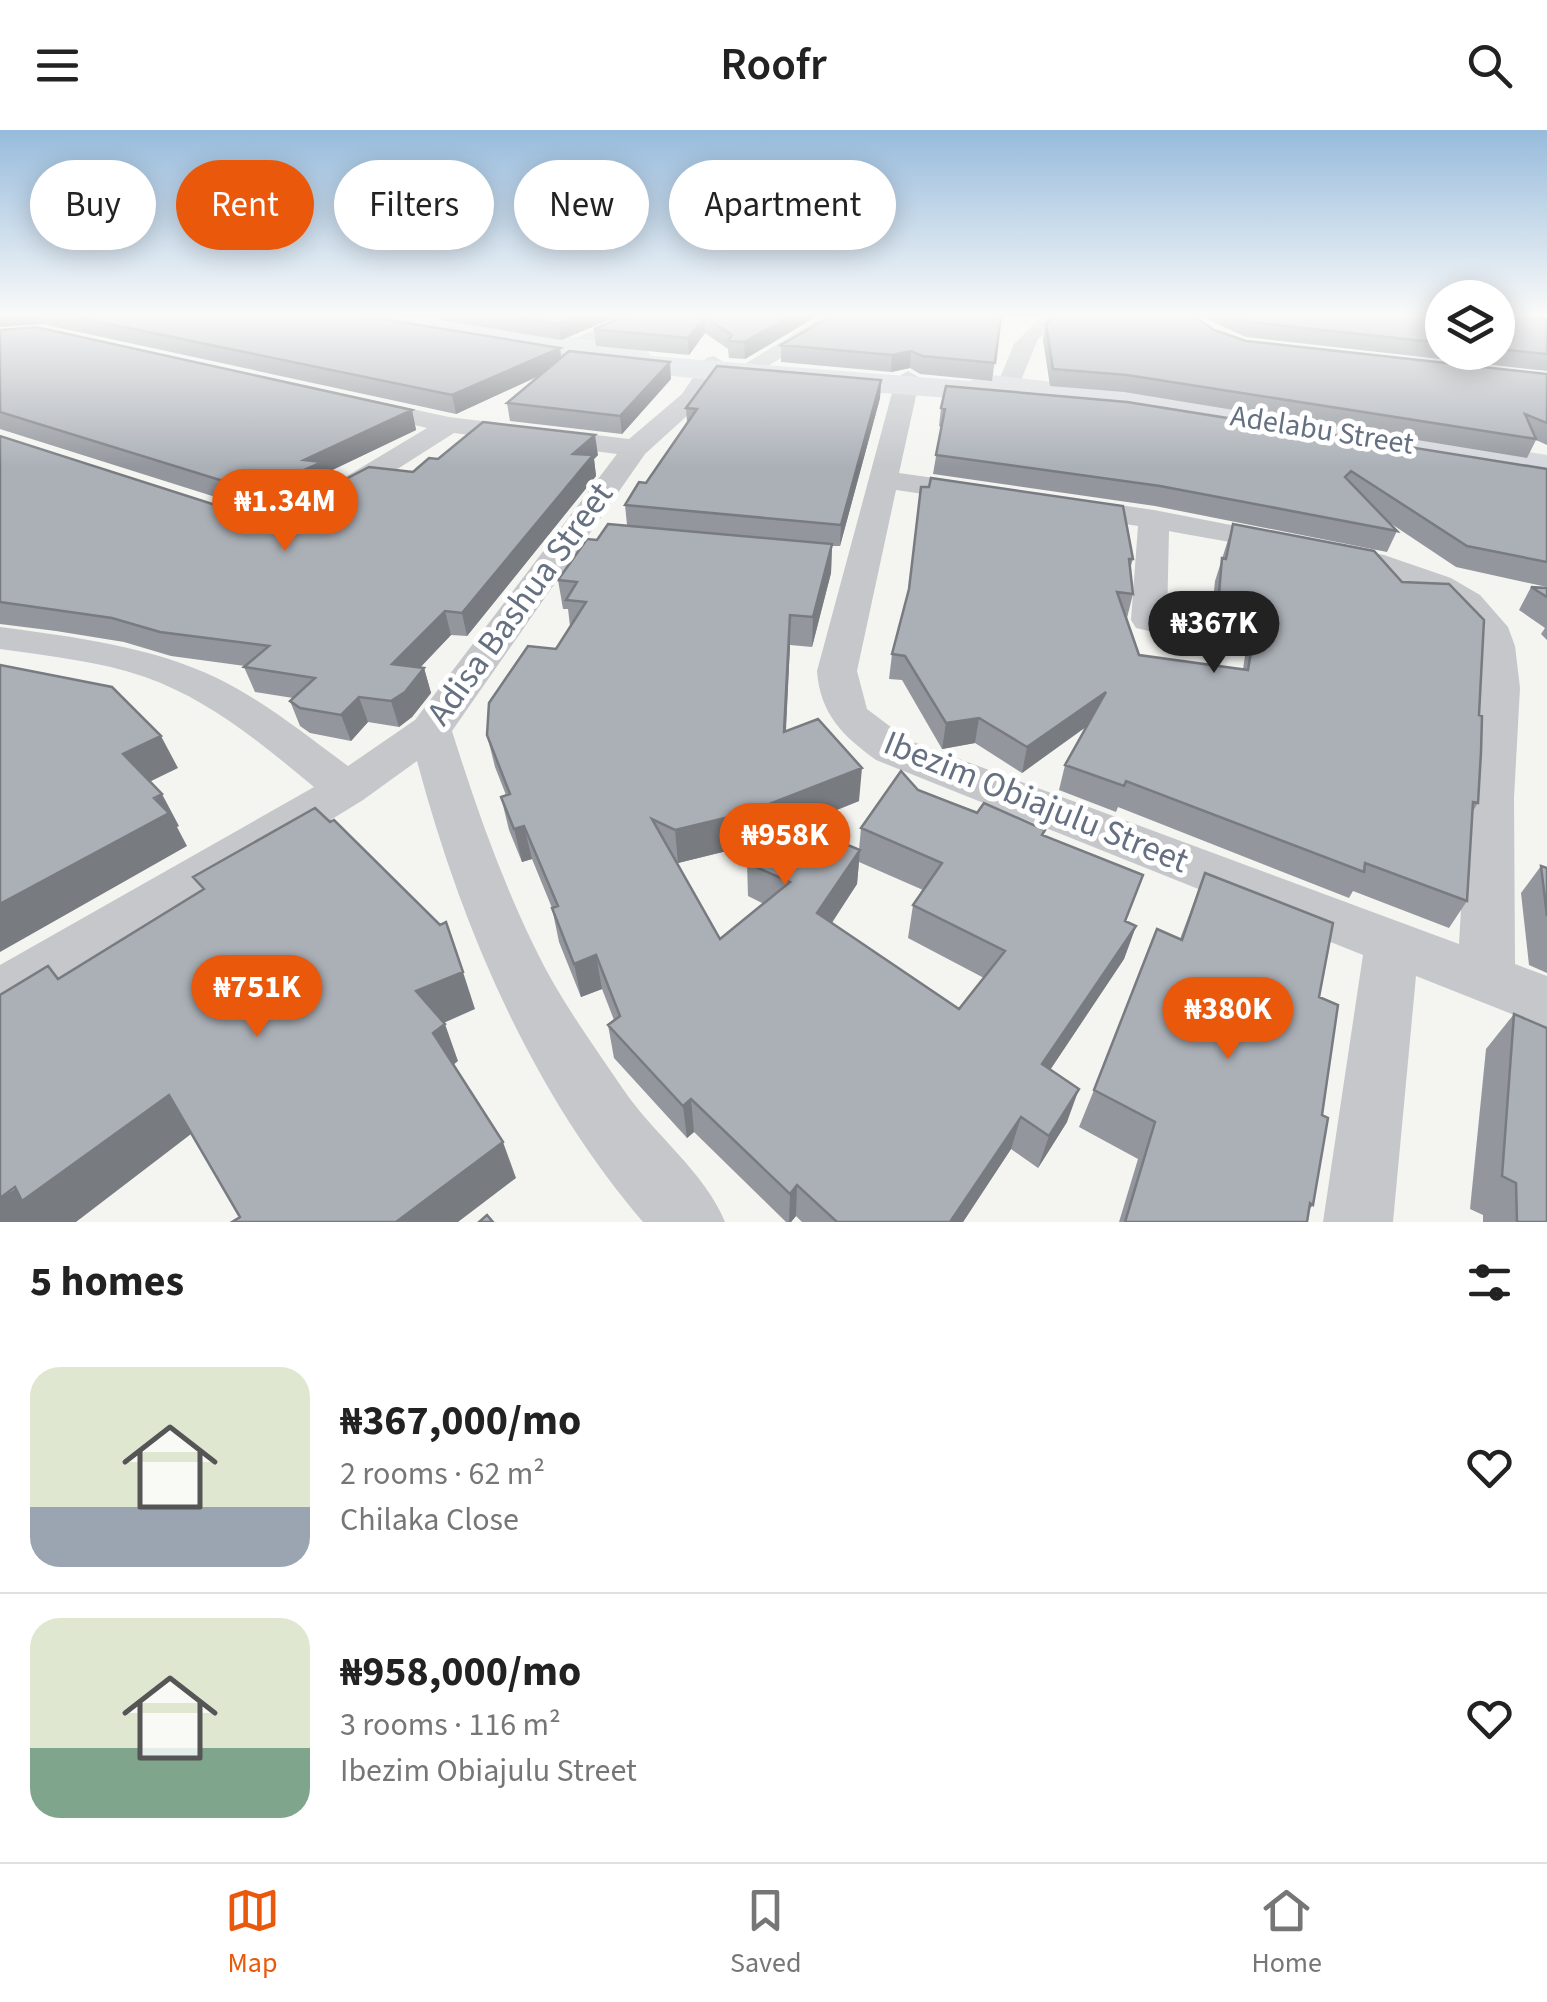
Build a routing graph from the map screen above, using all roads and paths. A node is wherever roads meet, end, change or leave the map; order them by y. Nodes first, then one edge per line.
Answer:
1 (695, 366) edge
2 (752, 366) joint
3 (1015, 366) edge
4 (711, 368) junction
5 (908, 382) junction
6 (1009, 386) junction
7 (334, 398) edge
8 (448, 425) junction
9 (635, 448) junction
10 (1547, 466) edge
11 (1547, 476) edge
12 (882, 479) junction
13 (304, 510) edge
14 (1154, 519) junction
15 (1149, 620) dead end
16 (0, 638) edge
17 (430, 730) junction
18 (347, 789) junction
19 (1392, 943) junction
20 (1486, 979) junction
21 (0, 994) edge
22 (1547, 1002) edge
23 (690, 1222) edge
24 (1358, 1222) edge

1 - 4 main road, Adelabu Street
2 - 4 main road, Adelabu Street
2 - 5 main road, Adelabu Street
3 - 6 street
4 - 5 main road, Adelabu Street
4 - 9 street, Adisa Bashua Street
5 - 6 main road, Adelabu Street
5 - 11 main road, Adelabu Street
5 - 12 street, Ibezim Obiajulu Street
6 - 10 main road, Adelabu Street
7 - 8 street
8 - 9 street
8 - 13 street
9 - 17 street, Adisa Bashua Street
12 - 14 street
12 - 19 street, Ibezim Obiajulu Street
14 - 15 street
14 - 20 street
16 - 18 street
17 - 18 street, Adisa Bashua Street
17 - 23 street
18 - 21 street, Adisa Bashua Street
19 - 20 street, Ibezim Obiajulu Street
19 - 24 street
20 - 22 street, Ibezim Obiajulu Street

